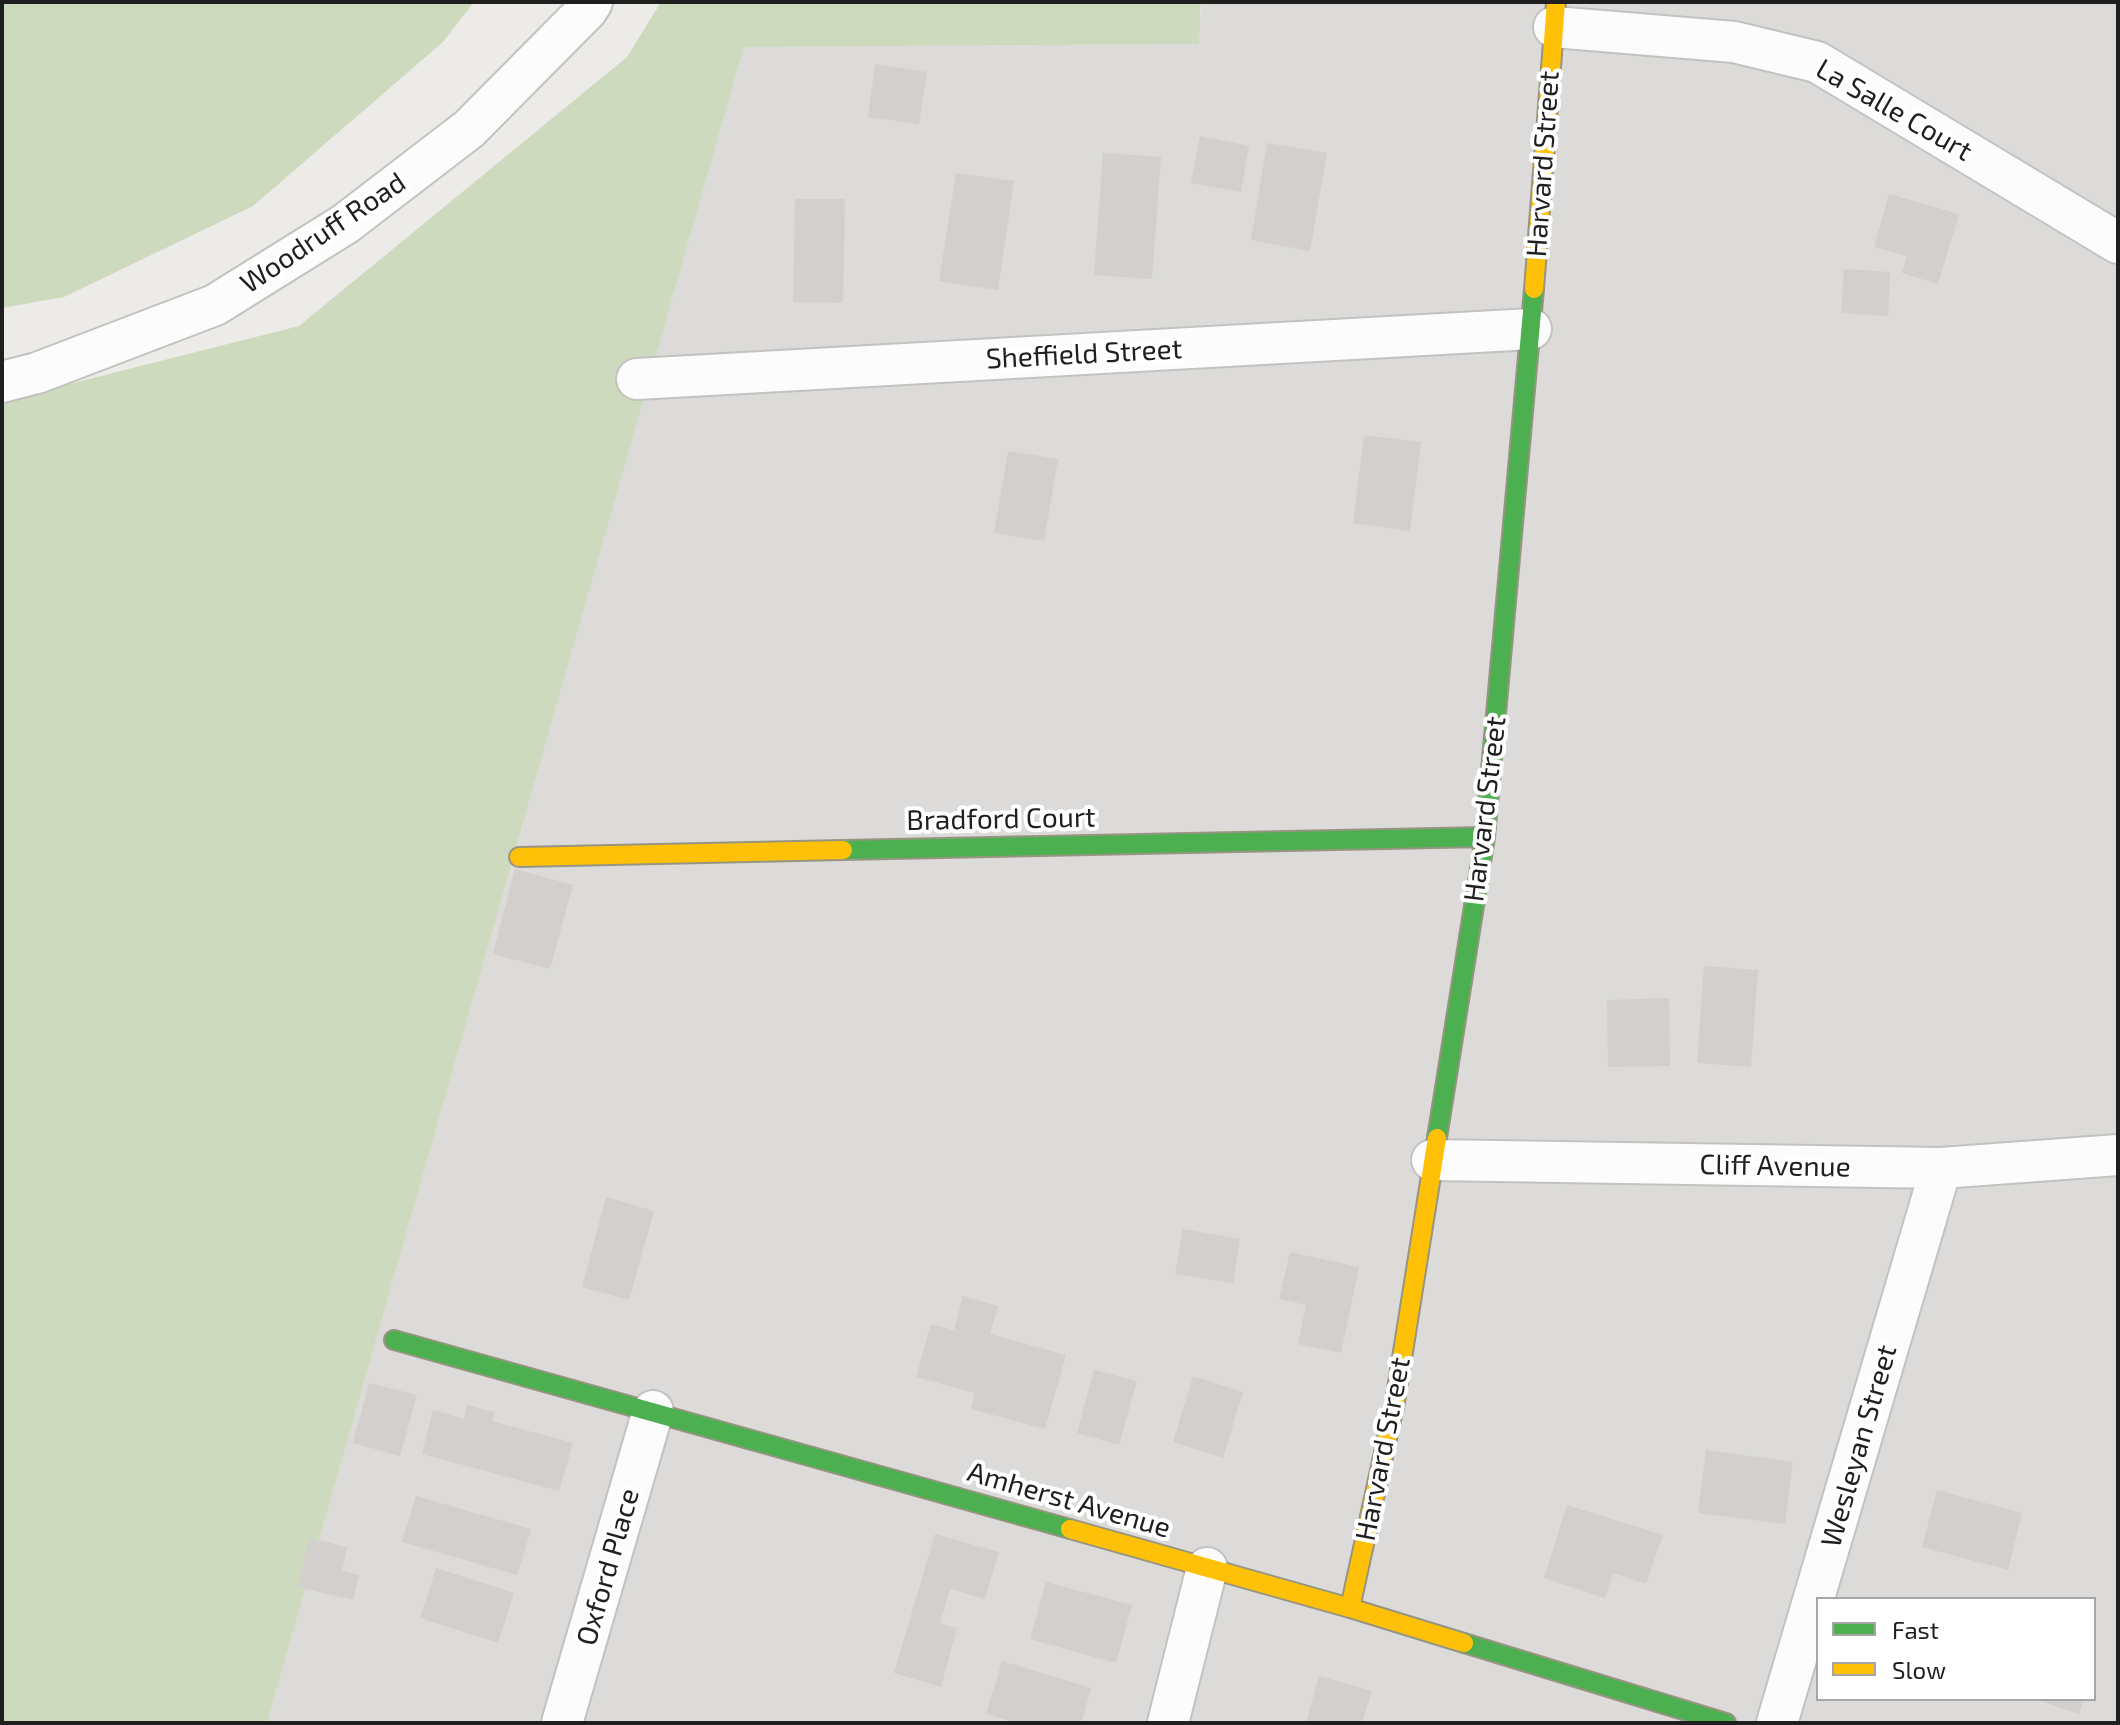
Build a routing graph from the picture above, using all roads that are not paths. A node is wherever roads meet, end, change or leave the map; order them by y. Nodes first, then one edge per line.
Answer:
1 (592, 2) edge
2 (1555, 14) edge
3 (2118, 243) edge
4 (1531, 329) junction
5 (637, 379) dead end
6 (2, 382) edge
7 (1485, 837) junction
8 (519, 857) dead end
9 (2118, 1155) edge
10 (1432, 1160) junction
11 (1941, 1168) junction
12 (394, 1340) dead end
13 (653, 1411) junction
14 (1207, 1568) junction
15 (1350, 1608) junction
16 (562, 1723) edge
17 (1168, 1723) edge
18 (1726, 1723) edge
19 (1777, 1723) edge

1 - 6 street, Woodruff Road
2 - 3 street, La Salle Court
2 - 4 street, Harvard Street
4 - 5 street, Sheffield Street
4 - 7 street, Harvard Street
7 - 8 street, Bradford Court
7 - 10 street, Harvard Street
9 - 11 street, Cliff Avenue
10 - 11 street, Cliff Avenue
10 - 15 street, Harvard Street
11 - 19 street, Wesleyan Street
12 - 13 street, Amherst Avenue
13 - 14 street, Amherst Avenue
13 - 16 street, Oxford Place
14 - 15 street, Amherst Avenue
14 - 17 street
15 - 18 street, Amherst Avenue

